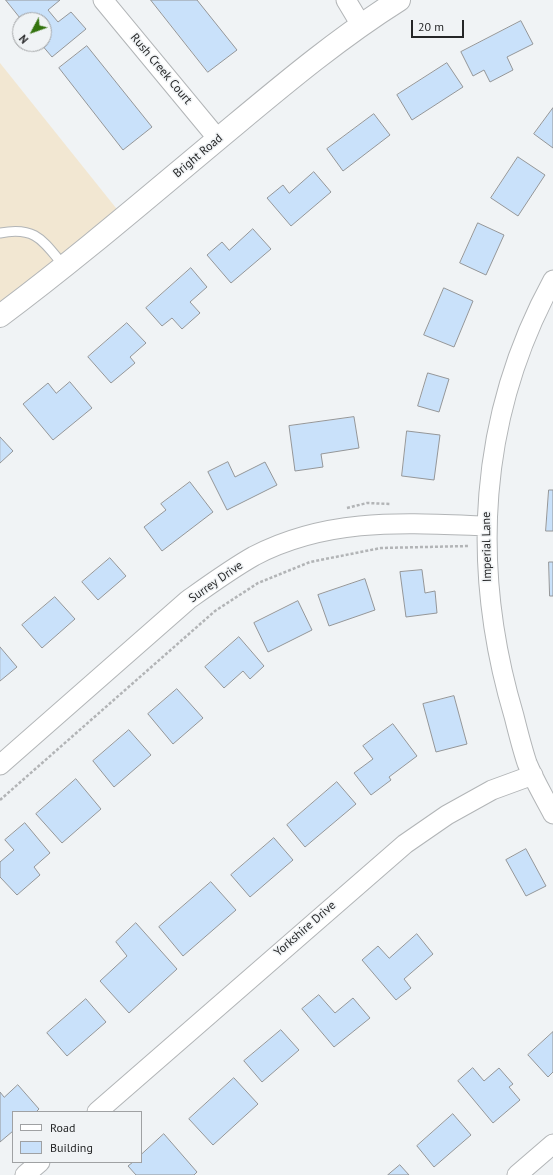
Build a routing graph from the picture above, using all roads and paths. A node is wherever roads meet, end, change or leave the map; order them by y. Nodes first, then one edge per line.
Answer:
1 (103, 0) edge
2 (346, 0) edge
3 (400, 0) edge
4 (360, 24) junction
5 (218, 139) junction
6 (0, 233) edge
7 (64, 266) junction
8 (553, 280) edge
9 (0, 316) edge
10 (486, 526) junction
11 (469, 546) dead end
12 (0, 765) edge
13 (533, 776) junction
14 (0, 800) edge
15 (553, 814) edge
16 (98, 1111) edge
17 (553, 1144) edge
18 (39, 1163) edge
19 (25, 1175) edge
20 (518, 1175) edge

1 - 5 street, Rush Creek Court
2 - 4 street
3 - 4 main road, Bright Road
4 - 5 main road, Bright Road
5 - 7 main road, Bright Road
6 - 7 lane
7 - 9 main road, Bright Road
8 - 10 street, Imperial Lane
10 - 12 street, Surrey Drive
10 - 13 street, Imperial Lane
11 - 14 path
13 - 15 street, Imperial Lane
13 - 16 street, Yorkshire Drive
17 - 20 street
18 - 19 street

